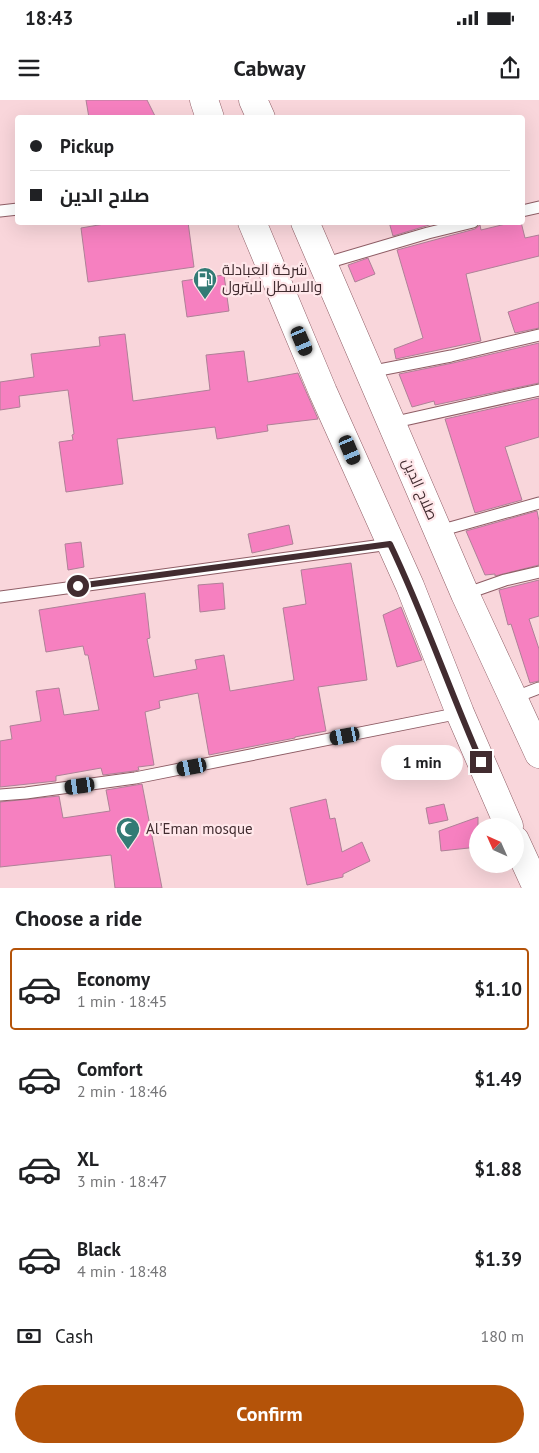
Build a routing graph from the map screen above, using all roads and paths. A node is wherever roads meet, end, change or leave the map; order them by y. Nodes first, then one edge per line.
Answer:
1 (204, 100) edge
2 (253, 100) edge
3 (209, 115) edge
4 (260, 115) edge
5 (539, 208) edge
6 (15, 209) edge
7 (525, 210) edge
8 (0, 211) edge
9 (253, 225) edge
10 (306, 225) edge
11 (461, 225) edge
12 (323, 264) junction
13 (539, 335) edge
14 (369, 372) junction
15 (539, 390) edge
16 (391, 423) junction
17 (539, 503) edge
18 (439, 531) junction
19 (390, 544) junction
20 (539, 572) edge
21 (465, 594) junction
22 (0, 597) edge
23 (539, 688) edge
24 (513, 698) junction
25 (460, 713) junction
26 (539, 754) edge
27 (0, 795) edge
28 (510, 818) edge
29 (524, 850) edge
30 (538, 888) edge

1 - 3 highway
2 - 4 highway
5 - 7 lane
6 - 8 lane
9 - 19 highway
10 - 12 highway, صلاح الدين
11 - 12 lane
12 - 14 highway, صلاح الدين
13 - 14 lane
14 - 16 highway, صلاح الدين
15 - 16 lane
16 - 18 highway, صلاح الدين
17 - 18 lane
18 - 21 highway, صلاح الدين
19 - 22 lane
19 - 25 highway
20 - 21 lane
21 - 24 highway, صلاح الدين
23 - 24 lane
24 - 26 highway, صلاح الدين
25 - 27 lane
25 - 28 highway
29 - 30 highway

